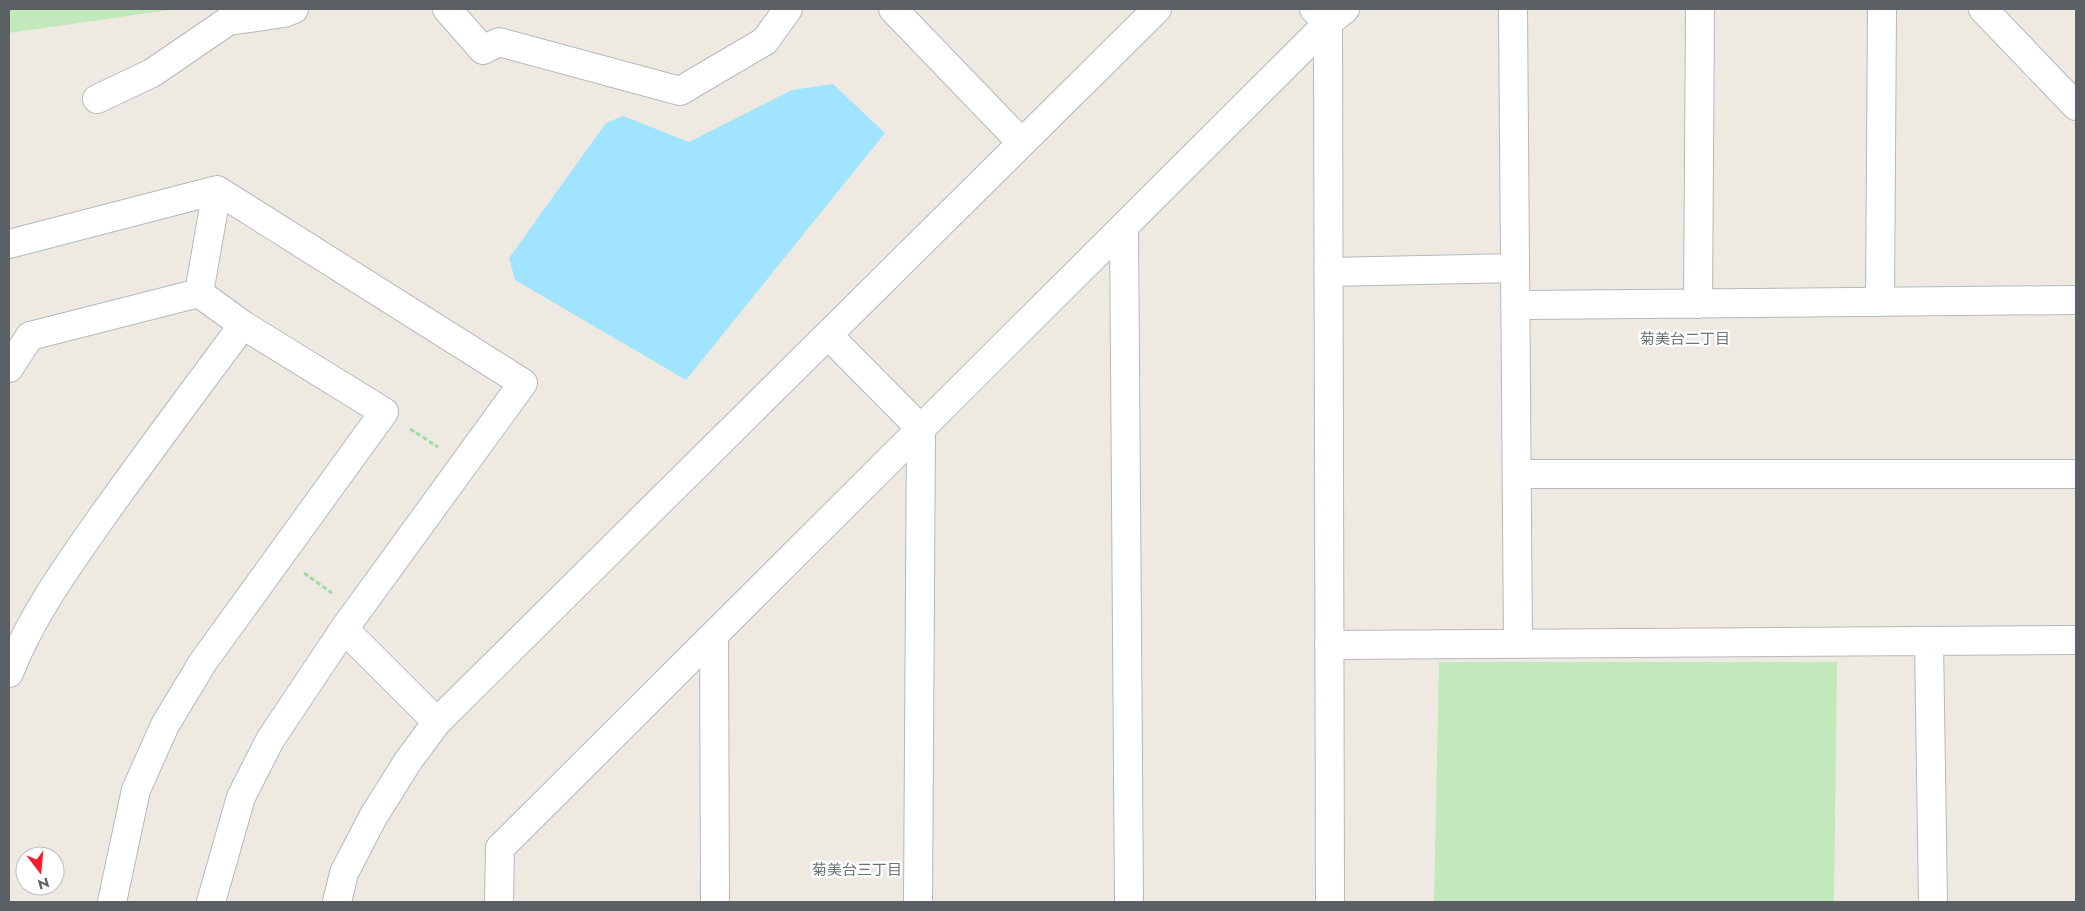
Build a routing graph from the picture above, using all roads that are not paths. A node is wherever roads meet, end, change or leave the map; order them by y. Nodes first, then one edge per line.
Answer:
1 (294, 9) edge
2 (447, 9) edge
3 (788, 9) edge
4 (893, 9) edge
5 (1157, 9) edge
6 (1513, 9) edge
7 (1700, 9) edge
8 (1882, 9) edge
9 (1983, 9) edge
10 (1329, 14) edge
11 (97, 99) dead end
12 (2076, 106) edge
13 (1021, 142) junction
14 (217, 190) junction
15 (1124, 226) junction
16 (9, 244) edge
17 (1515, 268) junction
18 (1328, 272) junction
19 (199, 293) junction
20 (2076, 300) edge
21 (1880, 302) junction
22 (1698, 304) junction
23 (1515, 305) junction
24 (244, 325) junction
25 (828, 335) junction
26 (9, 368) edge
27 (921, 428) junction
28 (1517, 474) junction
29 (2076, 474) edge
30 (350, 620) junction
31 (714, 636) junction
32 (2076, 640) edge
33 (1929, 641) junction
34 (1518, 644) junction
35 (1329, 645) junction
36 (9, 673) edge
37 (437, 722) junction
38 (112, 902) edge
39 (211, 902) edge
40 (337, 902) edge
41 (499, 902) edge
42 (715, 902) edge
43 (918, 902) edge
44 (1129, 902) edge
45 (1330, 902) edge
46 (1933, 902) edge

1 - 11 street
2 - 3 street
4 - 13 street
5 - 13 street
6 - 17 street
7 - 22 street
8 - 21 street
9 - 12 street
10 - 15 street
10 - 18 street
13 - 25 street
14 - 16 street
14 - 19 street
14 - 30 street
15 - 27 street
15 - 44 street
17 - 18 street
17 - 23 street
18 - 35 street
19 - 24 street
19 - 26 street
20 - 21 street
21 - 22 street
22 - 23 street
23 - 28 street
24 - 36 street
24 - 38 street
25 - 27 street
25 - 37 street
27 - 31 street
27 - 43 street
28 - 29 street
28 - 34 street
30 - 37 street
30 - 39 street
31 - 41 street
31 - 42 street
32 - 33 street
33 - 34 street
33 - 46 street
34 - 35 street
35 - 45 street
37 - 40 street

